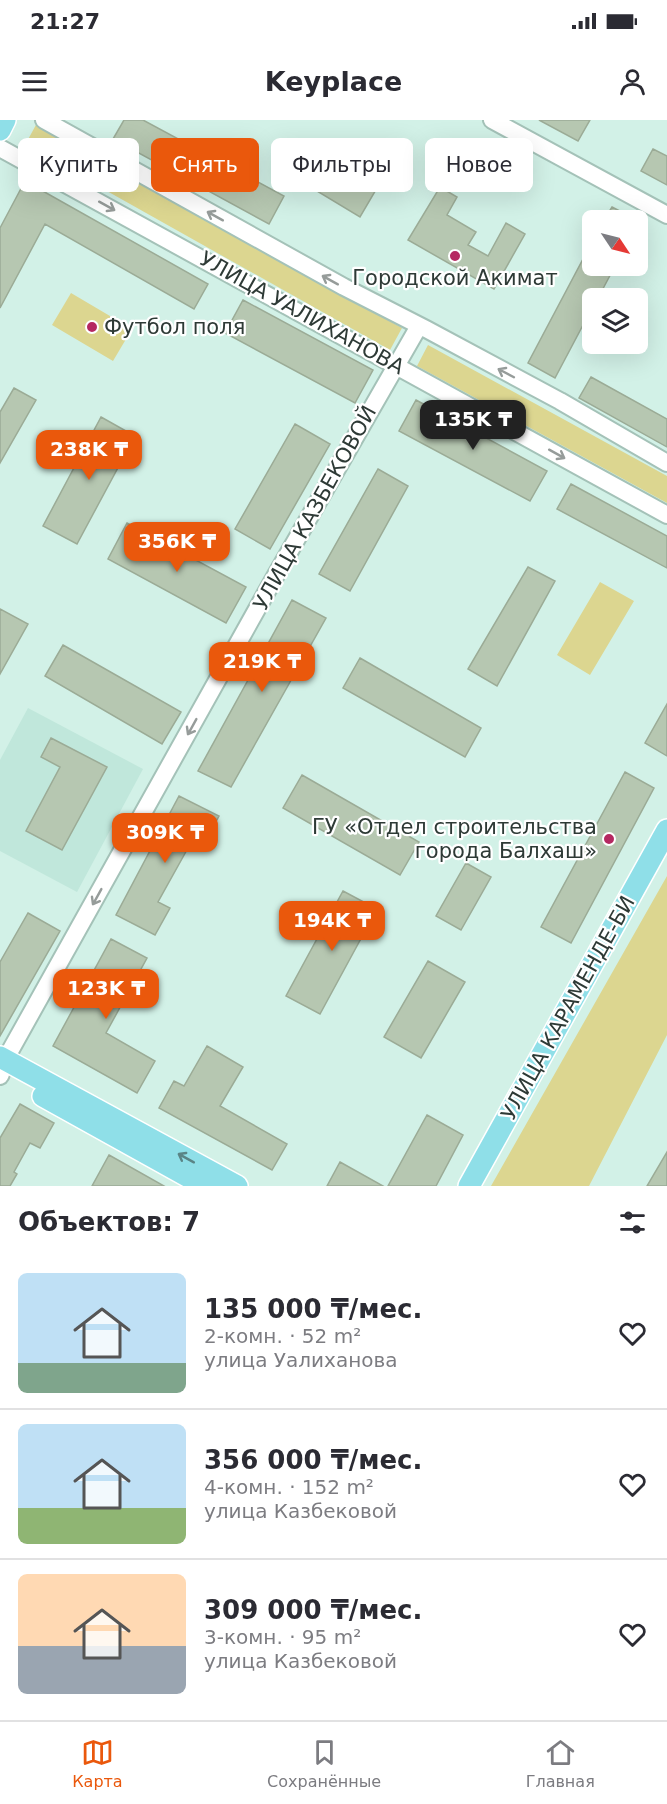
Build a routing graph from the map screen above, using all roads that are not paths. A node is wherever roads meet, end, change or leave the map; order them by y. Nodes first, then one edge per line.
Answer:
1 (5, 120) edge
2 (44, 120) edge
3 (492, 120) edge
4 (0, 130) edge
5 (0, 148) edge
6 (667, 215) edge
7 (419, 326) junction
8 (396, 364) junction
9 (667, 464) edge
10 (667, 515) edge
11 (667, 830) edge
12 (1, 1068) edge
13 (205, 1186) edge
14 (237, 1186) edge
15 (469, 1186) edge

1 - 4 main road
7 -> 2 street, УЛИЦА УАЛИХАНОВА
3 - 6 street
5 -> 8 street, УЛИЦА УАЛИХАНОВА
7 - 8 street, УЛИЦА КАЗБЕКОВОЙ
9 -> 7 street, УЛИЦА УАЛИХАНОВА
8 -> 10 street, УЛИЦА УАЛИХАНОВА
8 -> 12 street, УЛИЦА КАЗБЕКОВОЙ
11 - 15 main road, УЛИЦА КАРАМЕНДЕ-БИ
12 - 13 main road
14 -> 12 main road

